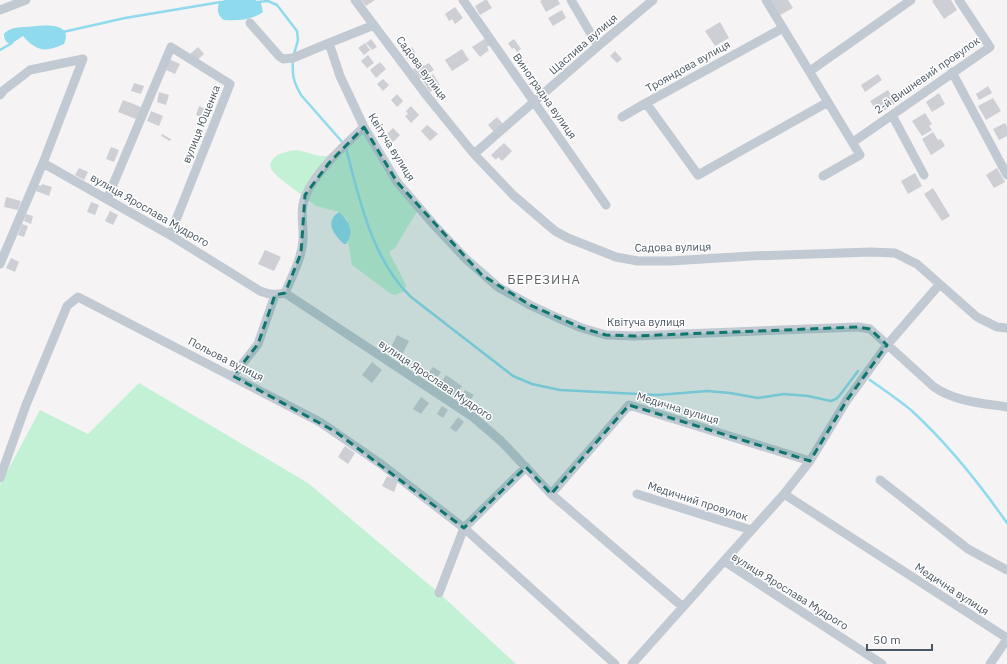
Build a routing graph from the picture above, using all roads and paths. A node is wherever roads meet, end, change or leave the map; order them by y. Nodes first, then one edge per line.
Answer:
1 (26, 0) edge
2 (354, 0) edge
3 (463, 0) edge
4 (571, 0) edge
5 (653, 0) edge
6 (766, 0) edge
7 (911, 0) edge
8 (959, 0) edge
9 (0, 10) edge
10 (250, 23) dead end
11 (374, 25) junction
12 (783, 28) junction
13 (329, 44) junction
14 (598, 46) junction
15 (810, 71) junction
16 (952, 72) junction
17 (0, 95) edge
18 (534, 102) junction
19 (828, 102) junction
20 (646, 103) junction
21 (892, 115) junction
22 (622, 117) dead end
23 (364, 127) junction
24 (852, 142) junction
25 (474, 154) junction
26 (43, 163) junction
27 (924, 175) dead end
28 (1007, 175) edge
29 (823, 176) dead end
30 (107, 199) junction
31 (606, 205) dead end
32 (170, 234) junction
33 (0, 264) edge
34 (939, 285) junction
35 (285, 293) junction
36 (275, 295) junction
37 (1007, 328) edge
38 (887, 345) junction
39 (233, 376) junction
40 (1007, 407) edge
41 (810, 461) junction
42 (526, 467) junction
43 (0, 478) edge
44 (880, 480) dead end
45 (551, 494) junction
46 (637, 494) dead end
47 (784, 494) junction
48 (464, 528) junction
49 (751, 530) junction
50 (724, 561) junction
51 (1007, 570) edge
52 (439, 593) dead end
53 (683, 608) junction
54 (1007, 639) edge
55 (615, 664) edge
56 (632, 664) edge
57 (882, 664) edge
58 (990, 664) edge

1 - 9 street
2 - 11 street, Садова вулиця
3 - 18 street, Виноградна вулиця
4 - 14 street
5 - 14 street, Щаслива вулиця
6 - 12 street
7 - 15 street
8 - 16 street, 2-й Вишневий провулок
10 - 13 street
11 - 13 street
11 - 25 street, Садова вулиця
12 - 15 street
12 - 20 street, Трояндова вулиця
13 - 23 street, Квітуча вулиця
14 - 18 street, Щаслива вулиця
15 - 19 street
16 - 21 street, 2-й Вишневий провулок
16 - 28 street
17 - 26 street
18 - 25 street, Щаслива вулиця
18 - 31 street, Виноградна вулиця
19 - 20 street, Трояндова вулиця
19 - 24 street
20 - 22 street
21 - 24 street, 2-й Вишневий провулок
21 - 27 street
23 - 35 street
23 - 38 street, Квітуча вулиця
24 - 29 street
25 - 34 street, Садова вулиця
26 - 30 street, вулиця Ярослава Мудрого
26 - 33 street
30 - 32 street, вулиця Ярослава Мудрого
30 - 32 street, вулиця Ющенка
32 - 36 street, вулиця Ярослава Мудрого
34 - 37 street, Садова вулиця
34 - 38 street
35 - 36 street
35 - 42 street, вулиця Ярослава Мудрого
36 - 39 street
38 - 40 street, Квітуча вулиця
38 - 41 street
39 - 43 street, Польова вулиця
39 - 48 street, Польова вулиця
41 - 45 street, Медична вулиця
41 - 47 street
42 - 45 street, вулиця Ярослава Мудрого
42 - 48 street
44 - 51 street
45 - 53 street, вулиця Ярослава Мудрого
46 - 49 street, Медичний провулок
47 - 49 street
47 - 54 street, Медична вулиця
48 - 52 street
48 - 55 street, Польова вулиця
49 - 50 street
50 - 53 street, вулиця Ярослава Мудрого
50 - 57 street, вулиця Ярослава Мудрого
53 - 56 street
54 - 58 street

